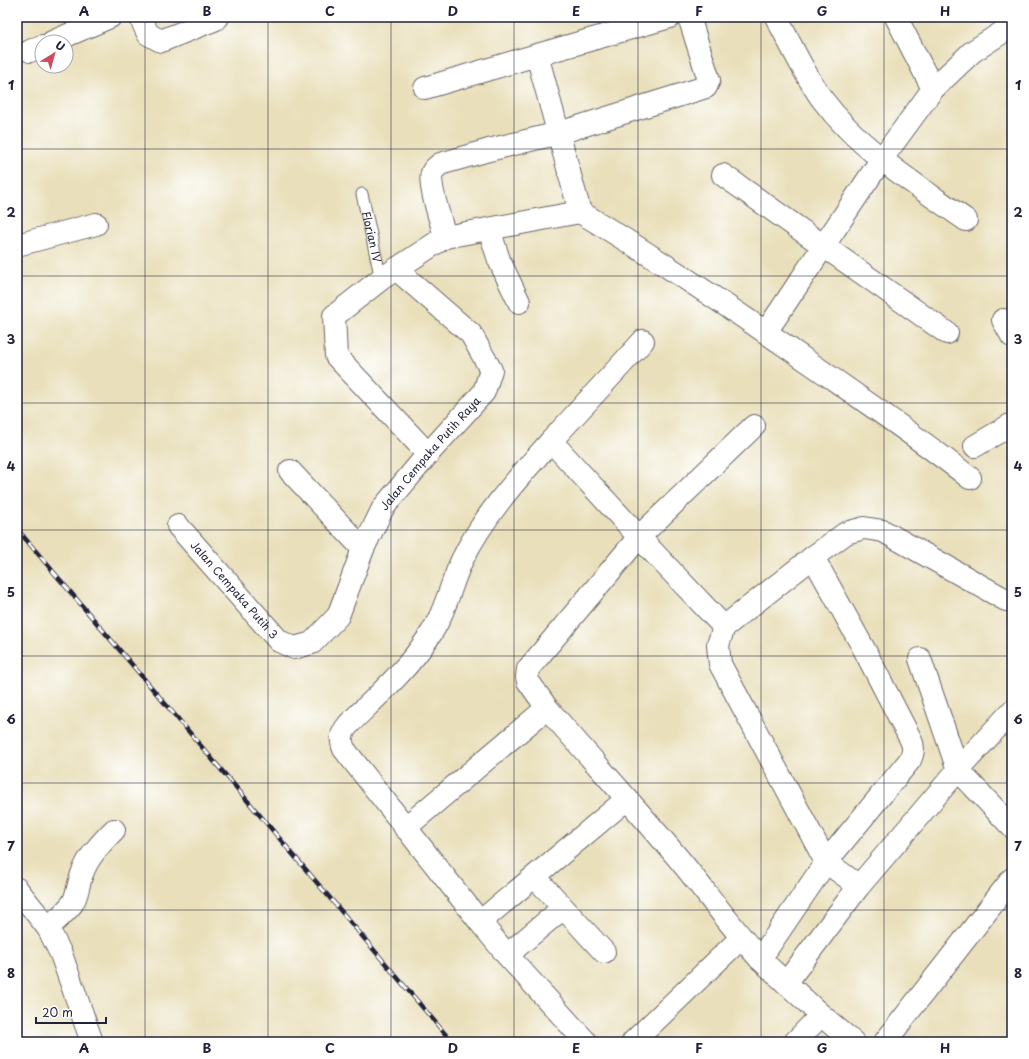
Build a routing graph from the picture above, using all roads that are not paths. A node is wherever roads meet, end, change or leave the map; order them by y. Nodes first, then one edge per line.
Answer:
1 (110, 17) edge
2 (140, 17) edge
3 (218, 17) edge
4 (670, 17) edge
5 (689, 17) edge
6 (776, 17) edge
7 (896, 17) edge
8 (1012, 26) edge
9 (71, 34) edge
10 (537, 55) junction
11 (426, 88) dead end
12 (933, 90) junction
13 (559, 133) junction
14 (880, 160) junction
15 (723, 175) dead end
16 (362, 194) dead end
17 (580, 212) junction
18 (966, 220) dead end
19 (96, 224) dead end
20 (489, 229) junction
21 (445, 237) junction
22 (17, 245) edge
23 (823, 246) junction
24 (389, 274) junction
25 (519, 302) dead end
26 (766, 332) junction
27 (947, 333) dead end
28 (643, 341) dead end
29 (1012, 424) edge
30 (754, 426) dead end
31 (551, 441) junction
32 (975, 446) dead end
33 (428, 454) junction
34 (290, 471) dead end
35 (970, 478) dead end
36 (178, 526) dead end
37 (639, 537) junction
38 (363, 549) junction
39 (812, 557) junction
40 (1012, 601) edge
41 (724, 627) junction
42 (294, 648) joint
43 (920, 659) dead end
44 (546, 708) junction
45 (1012, 711) edge
46 (958, 770) junction
47 (627, 799) junction
48 (1012, 827) edge
49 (405, 828) junction
50 (114, 830) dead end
51 (844, 875) junction
52 (535, 876) junction
53 (1012, 879) edge
54 (17, 890) edge
55 (563, 908) junction
56 (480, 922) junction
57 (48, 928) junction
58 (741, 938) junction
59 (604, 952) dead end
60 (508, 955) junction
61 (760, 959) junction
62 (786, 983) junction
63 (821, 1015) junction
64 (92, 1042) edge
65 (586, 1042) edge
66 (633, 1042) edge
67 (796, 1042) edge
68 (853, 1042) edge
69 (884, 1042) edge

1 - 9 street
2 - 3 street
4 - 10 street
5 - 13 street
6 - 14 street
7 - 12 street
8 - 12 street
10 - 11 street
10 - 13 street
12 - 14 street
13 - 17 street
13 - 21 street
14 - 18 street
14 - 23 street
15 - 23 street
16 - 24 lane, Florian IV
17 - 20 street
17 - 26 street
19 - 22 street
20 - 21 street
20 - 25 street
21 - 24 street
23 - 26 street
23 - 27 street
24 - 33 street
24 - 33 street, Jalan Cempaka Putih Raya
26 - 35 street
28 - 31 street
29 - 32 street
30 - 37 street
31 - 37 street
31 - 49 street
33 - 38 street, Jalan Cempaka Putih Raya
34 - 38 street
36 - 42 street, Jalan Cempaka Putih 3
37 - 41 street
37 - 44 street
38 - 42 street, Jalan Cempaka Putih Raya
39 - 40 street
39 - 41 street
39 - 51 street
41 - 51 street
43 - 46 street
44 - 47 street
44 - 49 street
45 - 46 street
46 - 48 street
46 - 51 street
47 - 52 street
47 - 58 street
49 - 56 street
50 - 57 street
51 - 61 street
51 - 62 street
52 - 55 street
52 - 56 street
53 - 69 street
54 - 57 street
55 - 59 street
55 - 60 street
56 - 60 street
57 - 64 street
58 - 61 street
58 - 66 street
60 - 65 street
61 - 62 street
62 - 63 street
63 - 67 street
63 - 68 street

